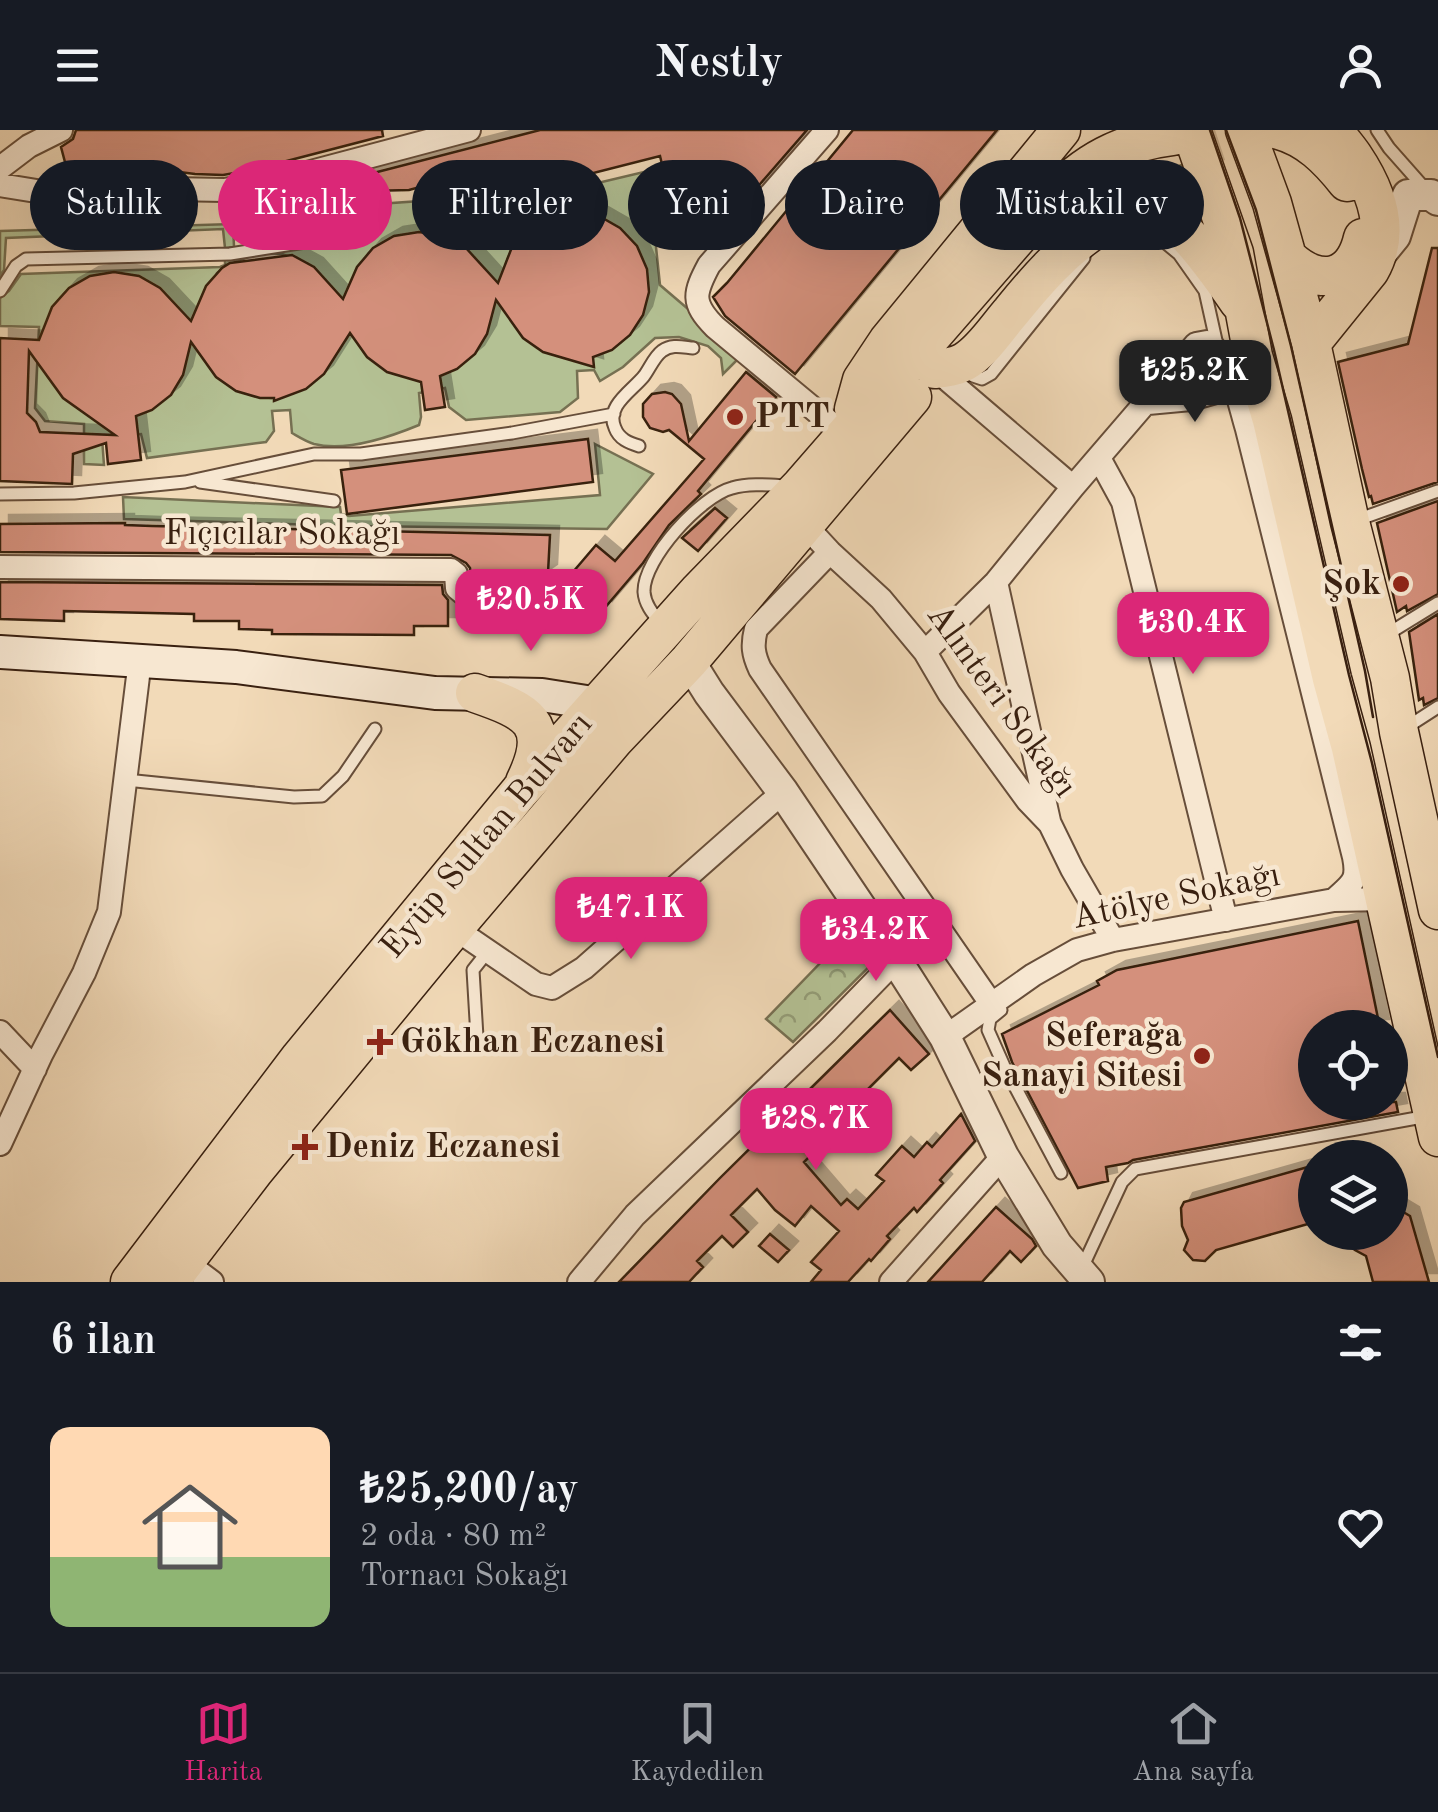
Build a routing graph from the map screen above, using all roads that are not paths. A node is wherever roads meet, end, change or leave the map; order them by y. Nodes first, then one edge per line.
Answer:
1 (61, 130) edge
2 (468, 130) edge
3 (827, 130) edge
4 (1062, 130) edge
5 (1245, 130) edge
6 (1278, 130) edge
7 (1334, 130) edge
8 (1376, 130) edge
9 (1182, 140) edge
10 (0, 168) edge
11 (0, 185) edge
12 (1436, 195) edge
13 (255, 250) edge
14 (1174, 250) edge
15 (1088, 253) dead end
16 (1289, 259) junction
17 (1375, 260) junction
18 (0, 291) edge
19 (1246, 312) junction
20 (1311, 343) junction
21 (693, 348) dead end
22 (1218, 349) junction
23 (935, 369) junction
24 (973, 376) dead end
25 (1234, 387) junction
26 (1148, 402) junction
27 (614, 414) junction
28 (845, 435) junction
29 (639, 446) dead end
30 (1099, 458) junction
31 (188, 481) junction
32 (801, 486) junction
33 (1073, 487) junction
34 (1438, 491) edge
35 (0, 494) edge
36 (334, 501) dead end
37 (1350, 522) junction
38 (817, 539) junction
39 (0, 567) edge
40 (996, 582) junction
41 (699, 590) junction
42 (1438, 603) edge
43 (533, 616) dead end
44 (666, 630) junction
45 (1380, 639) junction
46 (0, 652) edge
47 (926, 652) junction
48 (140, 660) junction
49 (690, 662) junction
50 (236, 667) junction
51 (475, 693) junction
52 (613, 699) junction
53 (1438, 707) edge
54 (374, 729) dead end
55 (1399, 732) junction
56 (126, 780) junction
57 (520, 792) junction
58 (783, 792) junction
59 (1050, 824) junction
60 (1436, 887) edge
61 (1386, 899) junction
62 (1334, 900) junction
63 (1226, 920) junction
64 (454, 928) junction
65 (1113, 940) junction
66 (488, 952) junction
67 (896, 960) junction
68 (1032, 974) junction
69 (992, 1004) junction
70 (0, 1032) edge
71 (477, 1037) dead end
72 (945, 1037) junction
73 (35, 1069) junction
74 (1435, 1126) edge
75 (0, 1144) edge
76 (1003, 1156) junction
77 (1061, 1173) dead end
78 (188, 1275) edge
79 (1084, 1277) edge
80 (130, 1282) edge
81 (579, 1282) edge
82 (891, 1282) edge

1 - 10 street
2 - 11 street
3 - 28 street
4 - 28 main road
5 - 16 main road
6 - 16 main road
7 - 17 main road
8 - 12 lane
9 - 19 main road
9 - 23 main road, Eyüp Sultan Bulvarı
9 - 28 main road, Eyüp Sultan Bulvarı
12 - 17 street
13 - 18 lane
14 - 22 lane
15 - 24 lane
16 - 20 main road
17 - 20 main road
19 - 23 main road
19 - 61 main road
20 - 37 main road
21 - 27 lane
22 - 25 street
22 - 26 street
23 - 33 street
23 - 38 main road, Eyüp Sultan Bulvarı
25 - 26 street
25 - 62 street
26 - 30 street
27 - 29 lane
27 - 31 lane
28 - 32 main road, Eyüp Sultan Bulvarı
30 - 33 street
30 - 63 street
31 - 35 lane
31 - 36 lane
32 - 41 main road, Eyüp Sultan Bulvarı
32 - 44 lane
33 - 40 street
34 - 37 lane
37 - 45 main road
38 - 47 street, Alınteri Sokağı
38 - 49 main road, Eyüp Sultan Bulvarı
38 - 69 street
39 - 43 street, Fıçıcılar Sokağı
40 - 47 street
40 - 59 street
41 - 44 main road, Eyüp Sultan Bulvarı
41 - 49 main road
42 - 45 lane
44 - 52 main road, Eyüp Sultan Bulvarı
45 - 55 main road
46 - 48 main road
47 - 59 street, Alınteri Sokağı
48 - 50 main road
48 - 56 street
49 - 52 main road, Eyüp Sultan Bulvarı
49 - 58 street
50 - 51 main road
50 - 52 main road
51 - 52 main road
51 - 57 main road
52 - 57 main road, Eyüp Sultan Bulvarı
52 - 64 main road, Eyüp Sultan Bulvarı
53 - 55 lane
54 - 56 lane
55 - 60 main road
56 - 73 street
57 - 80 main road, Eyüp Sultan Bulvarı
58 - 66 street
58 - 67 street
59 - 65 street, Alınteri Sokağı
61 - 62 street, Atölye Sokağı
61 - 74 main road
62 - 63 street, Atölye Sokağı
63 - 65 street, Atölye Sokağı
64 - 66 street
64 - 78 main road, Eyüp Sultan Bulvarı
65 - 68 street, Atölye Sokağı
66 - 71 lane
67 - 72 street
67 - 81 street
68 - 69 street, Atölye Sokağı
68 - 77 lane
69 - 72 street, Atölye Sokağı
70 - 73 street
72 - 76 street
73 - 75 street
74 - 79 lane
76 - 79 street
76 - 82 street

